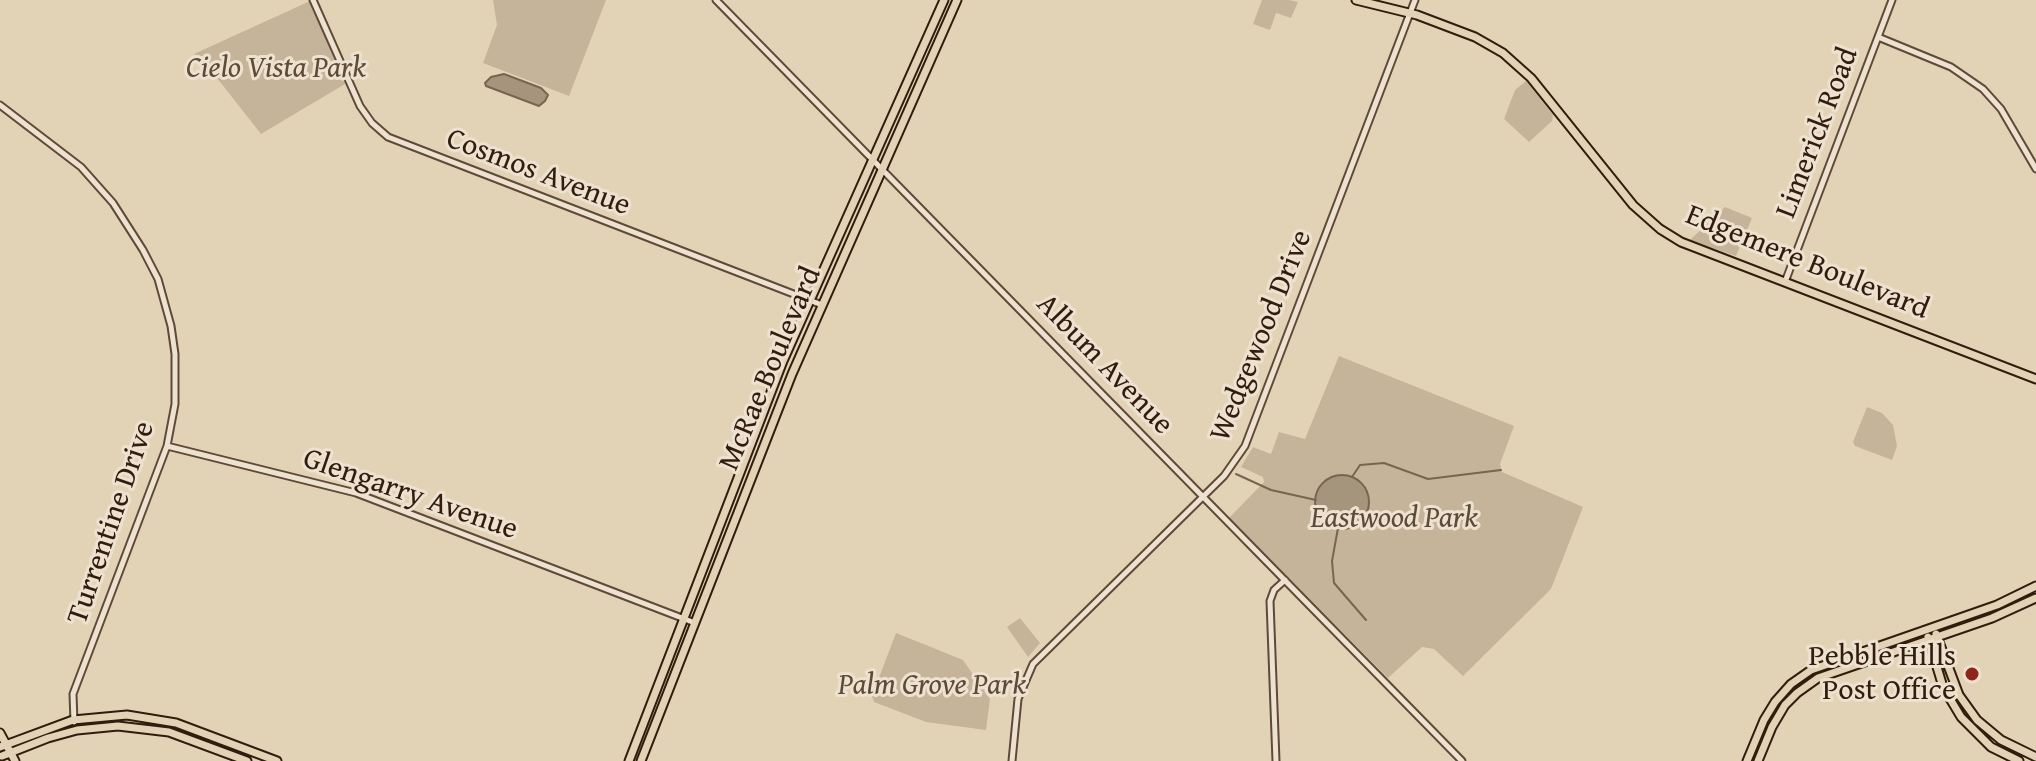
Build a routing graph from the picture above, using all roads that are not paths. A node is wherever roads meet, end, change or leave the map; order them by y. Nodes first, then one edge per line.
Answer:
1 (313, 0) edge
2 (716, 0) edge
3 (944, 0) edge
4 (957, 0) edge
5 (1356, 0) edge
6 (1415, 0) edge
7 (1892, 0) edge
8 (1410, 13) junction
9 (1878, 37) junction
10 (0, 105) edge
11 (873, 160) junction
12 (2036, 169) edge
13 (882, 170) junction
14 (850, 213) junction
15 (861, 218) junction
16 (1785, 282) junction
17 (811, 301) junction
18 (822, 305) junction
19 (2036, 379) edge
20 (167, 446) junction
21 (1202, 497) junction
22 (1285, 580) junction
23 (2036, 586) edge
24 (2036, 598) edge
25 (684, 619) junction
26 (695, 623) junction
27 (1930, 627) junction
28 (1937, 636) junction
29 (1928, 638) junction
30 (1816, 667) junction
31 (1820, 677) junction
32 (73, 720) junction
33 (77, 730) junction
34 (0, 733) edge
35 (3, 752) edge
36 (11, 752) junction
37 (2036, 757) edge
38 (15, 761) edge
39 (247, 761) edge
40 (277, 761) edge
41 (629, 761) edge
42 (641, 761) edge
43 (1012, 761) edge
44 (1276, 761) edge
45 (1462, 761) edge
46 (1747, 761) edge
47 (1758, 761) edge
48 (2019, 761) edge

1 - 17 street, Cosmos Avenue
2 - 11 street, Album Avenue
3 - 11 main road, McRae Boulevard
4 - 13 main road, McRae Boulevard
5 - 8 main road, Edgemere Boulevard
6 - 8 street, Wedgewood Drive
7 - 9 street, Limerick Road
8 - 16 main road, Edgemere Boulevard
8 - 21 street, Wedgewood Drive
9 - 12 street
9 - 16 street, Limerick Road
10 - 20 street, Turrentine Drive
11 - 13 street, Album Avenue
11 - 14 main road, McRae Boulevard
13 - 15 main road, McRae Boulevard
13 - 21 street, Album Avenue
14 - 15 main road
14 - 17 main road, McRae Boulevard
15 - 18 main road, McRae Boulevard
16 - 19 main road, Edgemere Boulevard
17 - 18 street, Cosmos Avenue
17 - 25 main road, McRae Boulevard
18 - 26 main road, McRae Boulevard
20 - 25 street, Glengarry Avenue
20 - 32 street, Turrentine Drive
21 - 22 street, Album Avenue
21 - 43 street, Wedgewood Drive
22 - 44 street
22 - 45 street, Album Avenue
23 - 27 main road
24 - 28 main road
25 - 26 street, Glengarry Avenue
25 - 41 main road, McRae Boulevard
26 - 42 main road, McRae Boulevard
27 - 28 main road
27 - 29 main road
27 - 30 main road
28 - 29 main road
28 - 37 main road
29 - 31 main road
29 - 48 main road
30 - 31 main road
30 - 46 main road
31 - 47 main road
32 - 33 street, Turrentine Drive
32 - 35 main road
32 - 40 main road
33 - 36 main road
33 - 39 main road
34 - 35 main road
35 - 36 main road
36 - 38 main road

